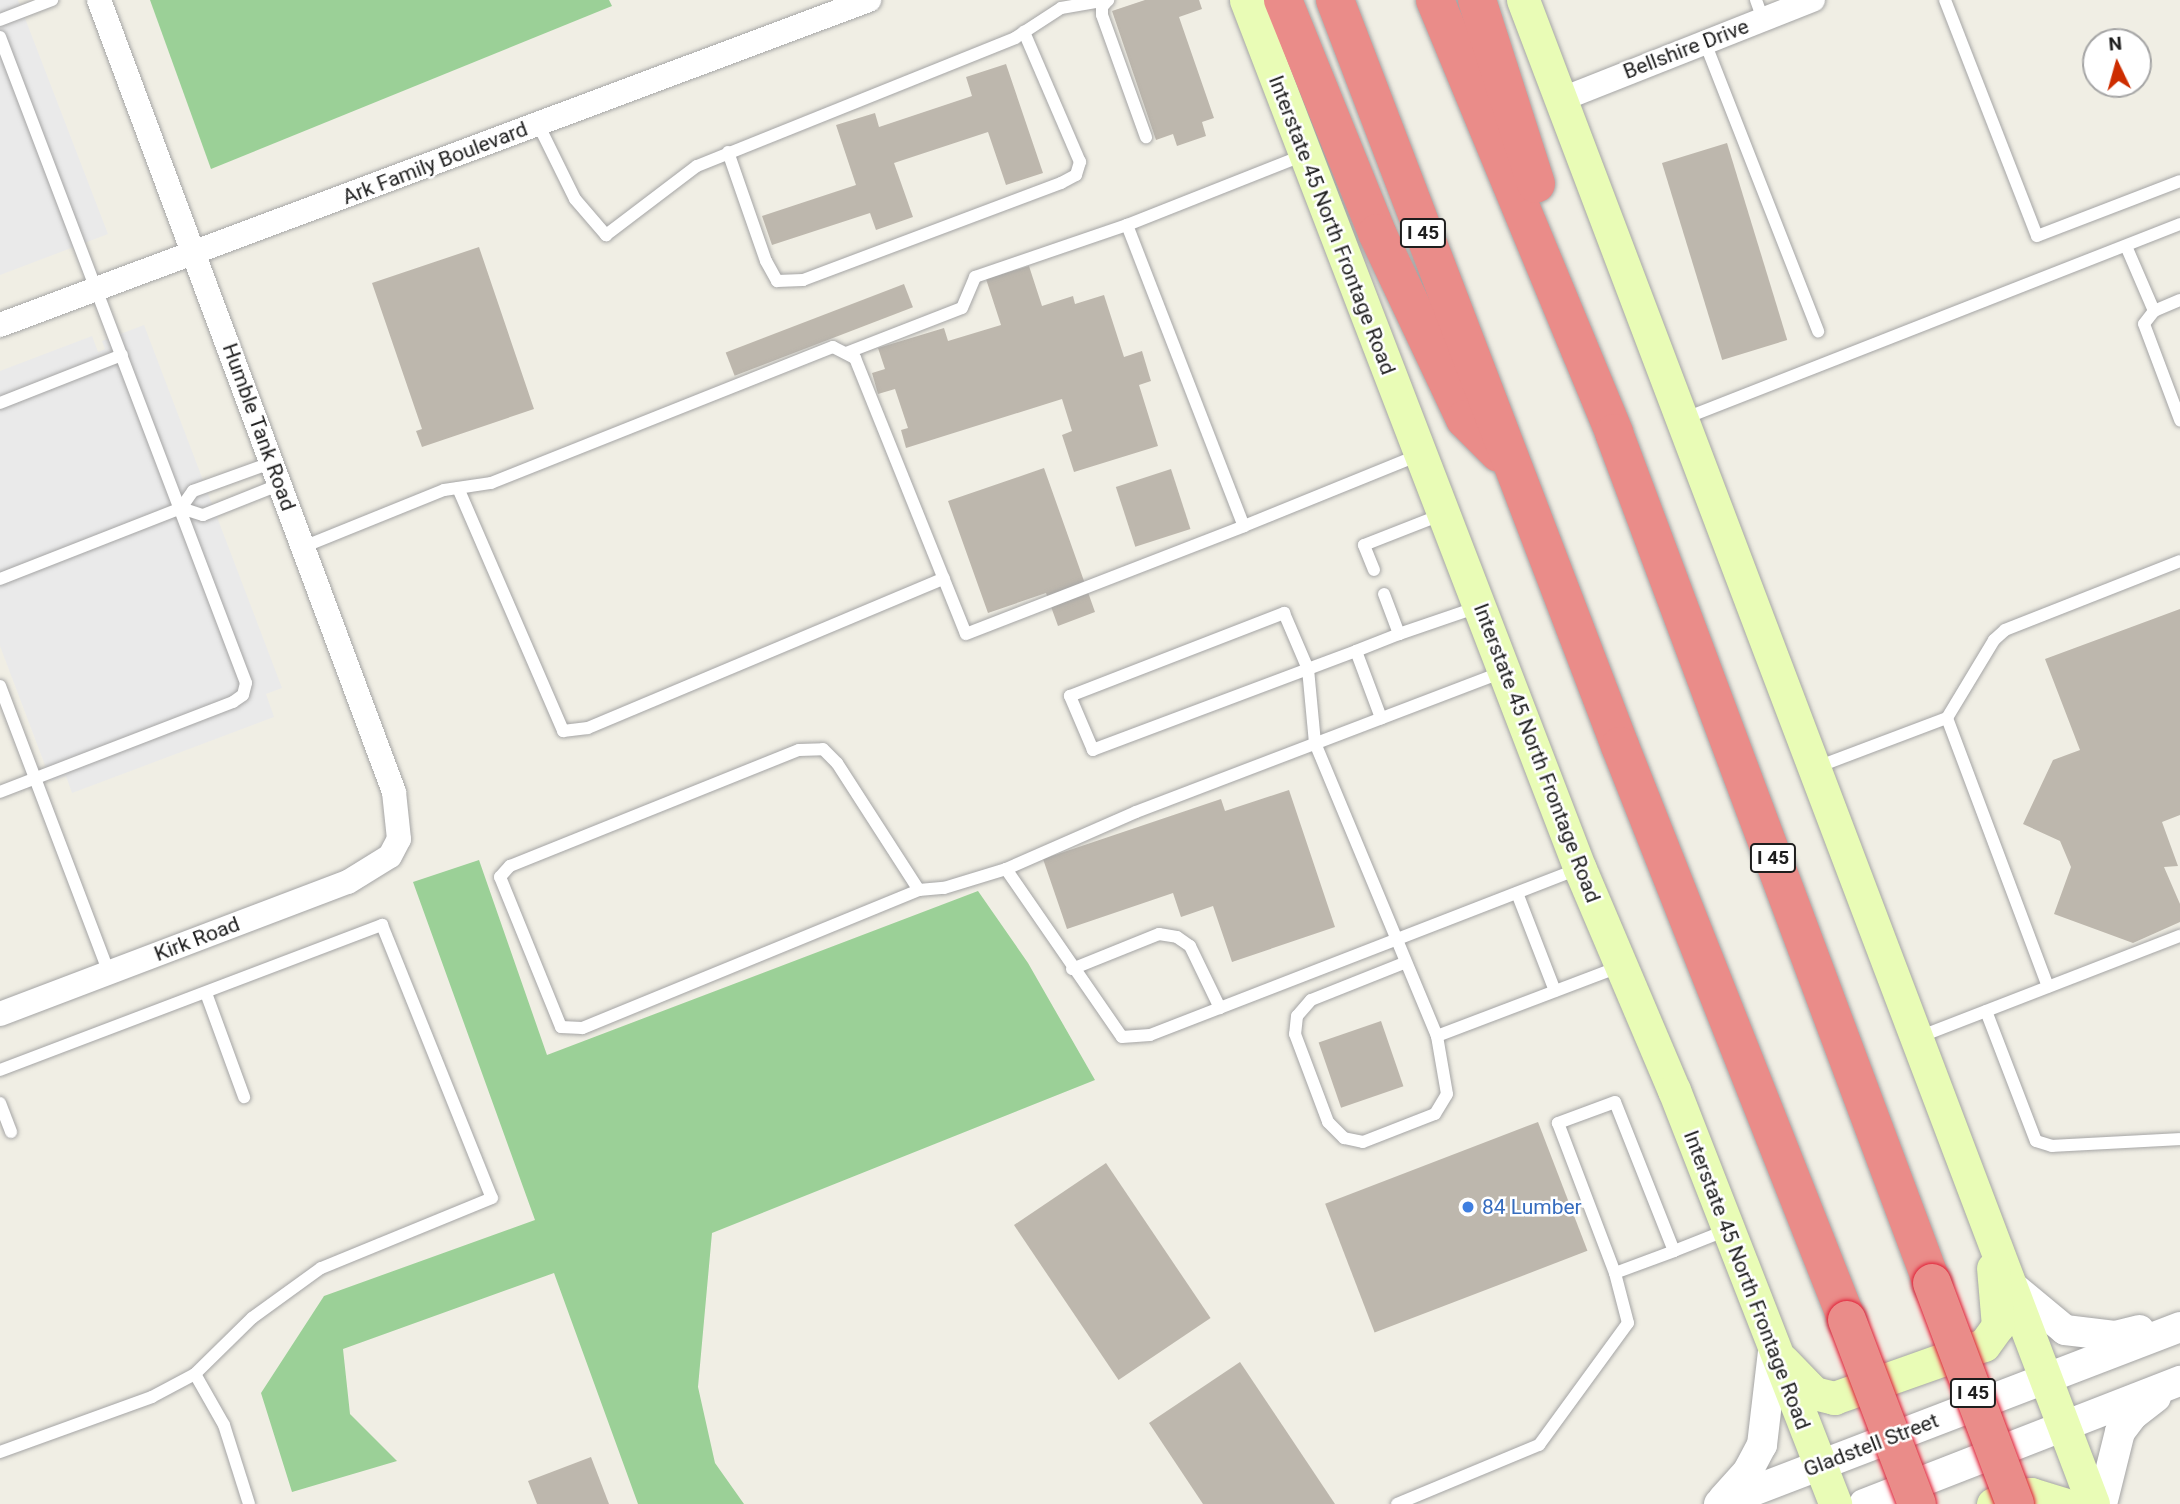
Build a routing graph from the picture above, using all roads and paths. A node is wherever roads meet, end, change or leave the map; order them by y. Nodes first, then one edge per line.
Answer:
1 (51, 0) edge
2 (99, 0) edge
3 (869, 0) edge
4 (1108, 0) edge
5 (1246, 0) edge
6 (1283, 0) edge
7 (1335, 0) edge
8 (1435, 0) edge
9 (1477, 0) edge
10 (1523, 0) edge
11 (1813, 0) edge
12 (1945, 0) edge
13 (1759, 10) edge
14 (0, 20) edge
15 (1024, 32) junction
16 (0, 37) edge
17 (1704, 40) junction
18 (1560, 100) junction
19 (538, 124) junction
20 (1146, 137) dead end
21 (728, 152) junction
22 (1307, 154) junction
23 (2180, 181) edge
24 (2180, 224) edge
25 (1127, 225) junction
26 (2126, 246) junction
27 (194, 255) junction
28 (97, 292) junction
29 (2180, 300) edge
30 (2154, 311) junction
31 (0, 325) edge
32 (1818, 331) dead end
33 (846, 353) junction
34 (122, 355) junction
35 (0, 403) edge
36 (1679, 420) junction
37 (2180, 421) edge
38 (1614, 433) junction
39 (1419, 454) junction
40 (1511, 466) junction
41 (277, 473) junction
42 (458, 488) junction
43 (181, 508) junction
44 (1443, 513) junction
45 (1244, 526) junction
46 (303, 547) junction
47 (2180, 561) edge
48 (1374, 570) dead end
49 (944, 578) junction
50 (0, 579) edge
51 (1384, 594) dead end
52 (1480, 606) junction
53 (1399, 634) junction
54 (1356, 651) junction
55 (1308, 669) junction
56 (1506, 671) junction
57 (0, 686) edge
58 (4, 708) edge
59 (1381, 718) junction
60 (1947, 718) junction
61 (1315, 743) junction
62 (1813, 768) junction
63 (35, 779) junction
64 (0, 792) edge
65 (390, 856) joint
66 (1006, 869) junction
67 (1580, 869) junction
68 (919, 890) junction
69 (1517, 893) junction
70 (2180, 936) edge
71 (1394, 940) junction
72 (1404, 963) junction
73 (1620, 966) junction
74 (1072, 969) junction
75 (109, 973) junction
76 (2048, 987) junction
77 (1555, 991) junction
78 (206, 993) junction
79 (1220, 1008) junction
80 (1986, 1011) junction
81 (0, 1014) edge
82 (1437, 1036) junction
83 (1916, 1038) junction
84 (0, 1070) edge
85 (244, 1097) dead end
86 (0, 1103) edge
87 (11, 1132) dead end
88 (2180, 1139) edge
89 (1984, 1213) junction
90 (1727, 1230) junction
91 (1674, 1251) junction
92 (1615, 1273) junction
93 (2012, 1286) junction
94 (2180, 1320) edge
95 (2180, 1327) edge
96 (1773, 1352) junction
97 (195, 1374) junction
98 (2048, 1378) junction
99 (2178, 1381) edge
100 (2065, 1425) junction
101 (0, 1452) edge
102 (1818, 1464) junction
103 (249, 1504) edge
104 (1397, 1504) edge
105 (1719, 1504) edge
106 (1835, 1504) edge
107 (1864, 1504) edge
108 (1917, 1504) edge
109 (1993, 1504) edge
110 (2015, 1504) edge
111 (2064, 1504) edge
112 (2093, 1504) edge
113 (2102, 1504) edge

1 - 14 lane
2 - 27 street, Humble Tank Road
3 - 19 street, Ark Family Boulevard
4 - 15 lane
4 - 20 lane
5 - 22 main road, Interstate 45 North Frontage Road
6 - 40 highway
7 - 40 highway, I 45
8 - 38 highway, I 45
9 - 38 highway
10 - 18 main road
11 - 13 street, Bellshire Drive
12 - 23 lane
13 - 17 street, Bellshire Drive
15 - 21 lane
15 - 21 lane
16 - 28 lane
17 - 18 street, Bellshire Drive
17 - 32 lane
18 - 36 main road
19 - 21 lane
19 - 27 street, Ark Family Boulevard
22 - 25 lane
22 - 39 main road, Interstate 45 North Frontage Road
24 - 26 lane
25 - 33 lane
25 - 45 lane
26 - 30 lane
26 - 36 lane
27 - 28 street, Ark Family Boulevard
27 - 41 street, Humble Tank Road
28 - 31 street, Ark Family Boulevard
28 - 34 lane
29 - 30 lane
30 - 37 lane
33 - 42 lane
33 - 49 lane
34 - 35 lane
34 - 43 lane
36 - 62 main road
38 - 110 highway, I 45, bridge
39 - 44 main road, Interstate 45 North Frontage Road
39 - 45 lane
40 - 108 highway, I 45, bridge
41 - 43 lane
41 - 43 lane
41 - 46 street, Humble Tank Road
42 - 46 lane
42 - 49 lane
43 - 50 lane
43 - 63 lane
44 - 48 lane
44 - 52 main road, Interstate 45 North Frontage Road
45 - 49 lane
46 - 65 street, Humble Tank Road
47 - 60 lane
51 - 53 lane
52 - 53 lane
52 - 56 main road, Interstate 45 North Frontage Road
53 - 54 lane
54 - 55 lane
54 - 59 lane
55 - 55 lane
55 - 61 lane
56 - 59 lane
56 - 67 main road, Interstate 45 North Frontage Road
57 - 58 lane
58 - 63 lane
59 - 61 lane
60 - 62 lane
60 - 76 lane
61 - 66 lane
61 - 71 lane
62 - 83 main road
63 - 64 lane
63 - 75 lane
65 - 75 street, Kirk Road
66 - 68 lane
66 - 74 lane
67 - 69 lane
67 - 73 main road, Interstate 45 North Frontage Road
68 - 68 lane
69 - 71 lane
69 - 77 lane
70 - 76 lane
71 - 72 lane
71 - 79 lane
72 - 82 lane
72 - 82 lane
73 - 77 lane
73 - 90 main road, Interstate 45 North Frontage Road
74 - 79 lane
74 - 79 lane
75 - 81 street, Kirk Road
76 - 80 lane
77 - 82 lane
78 - 84 lane
78 - 85 lane
78 - 97 lane
80 - 83 lane
80 - 88 lane
83 - 89 main road
86 - 87 lane
89 - 93 main road
89 - 96 main road
90 - 91 lane
90 - 96 main road, Interstate 45 North Frontage Road
91 - 92 lane
91 - 92 lane
92 - 104 lane
93 - 94 street
93 - 98 main road
95 - 98 street, Gladstell Street
96 - 102 main road, Interstate 45 North Frontage Road
96 - 105 street
97 - 101 lane
97 - 103 lane
98 - 100 main road
98 - 102 street, Gladstell Street
99 - 100 street
99 - 113 street
100 - 107 street
100 - 112 main road
102 - 105 street, Gladstell Street
102 - 106 main road, Interstate 45 North Frontage Road
109 - 111 main road

